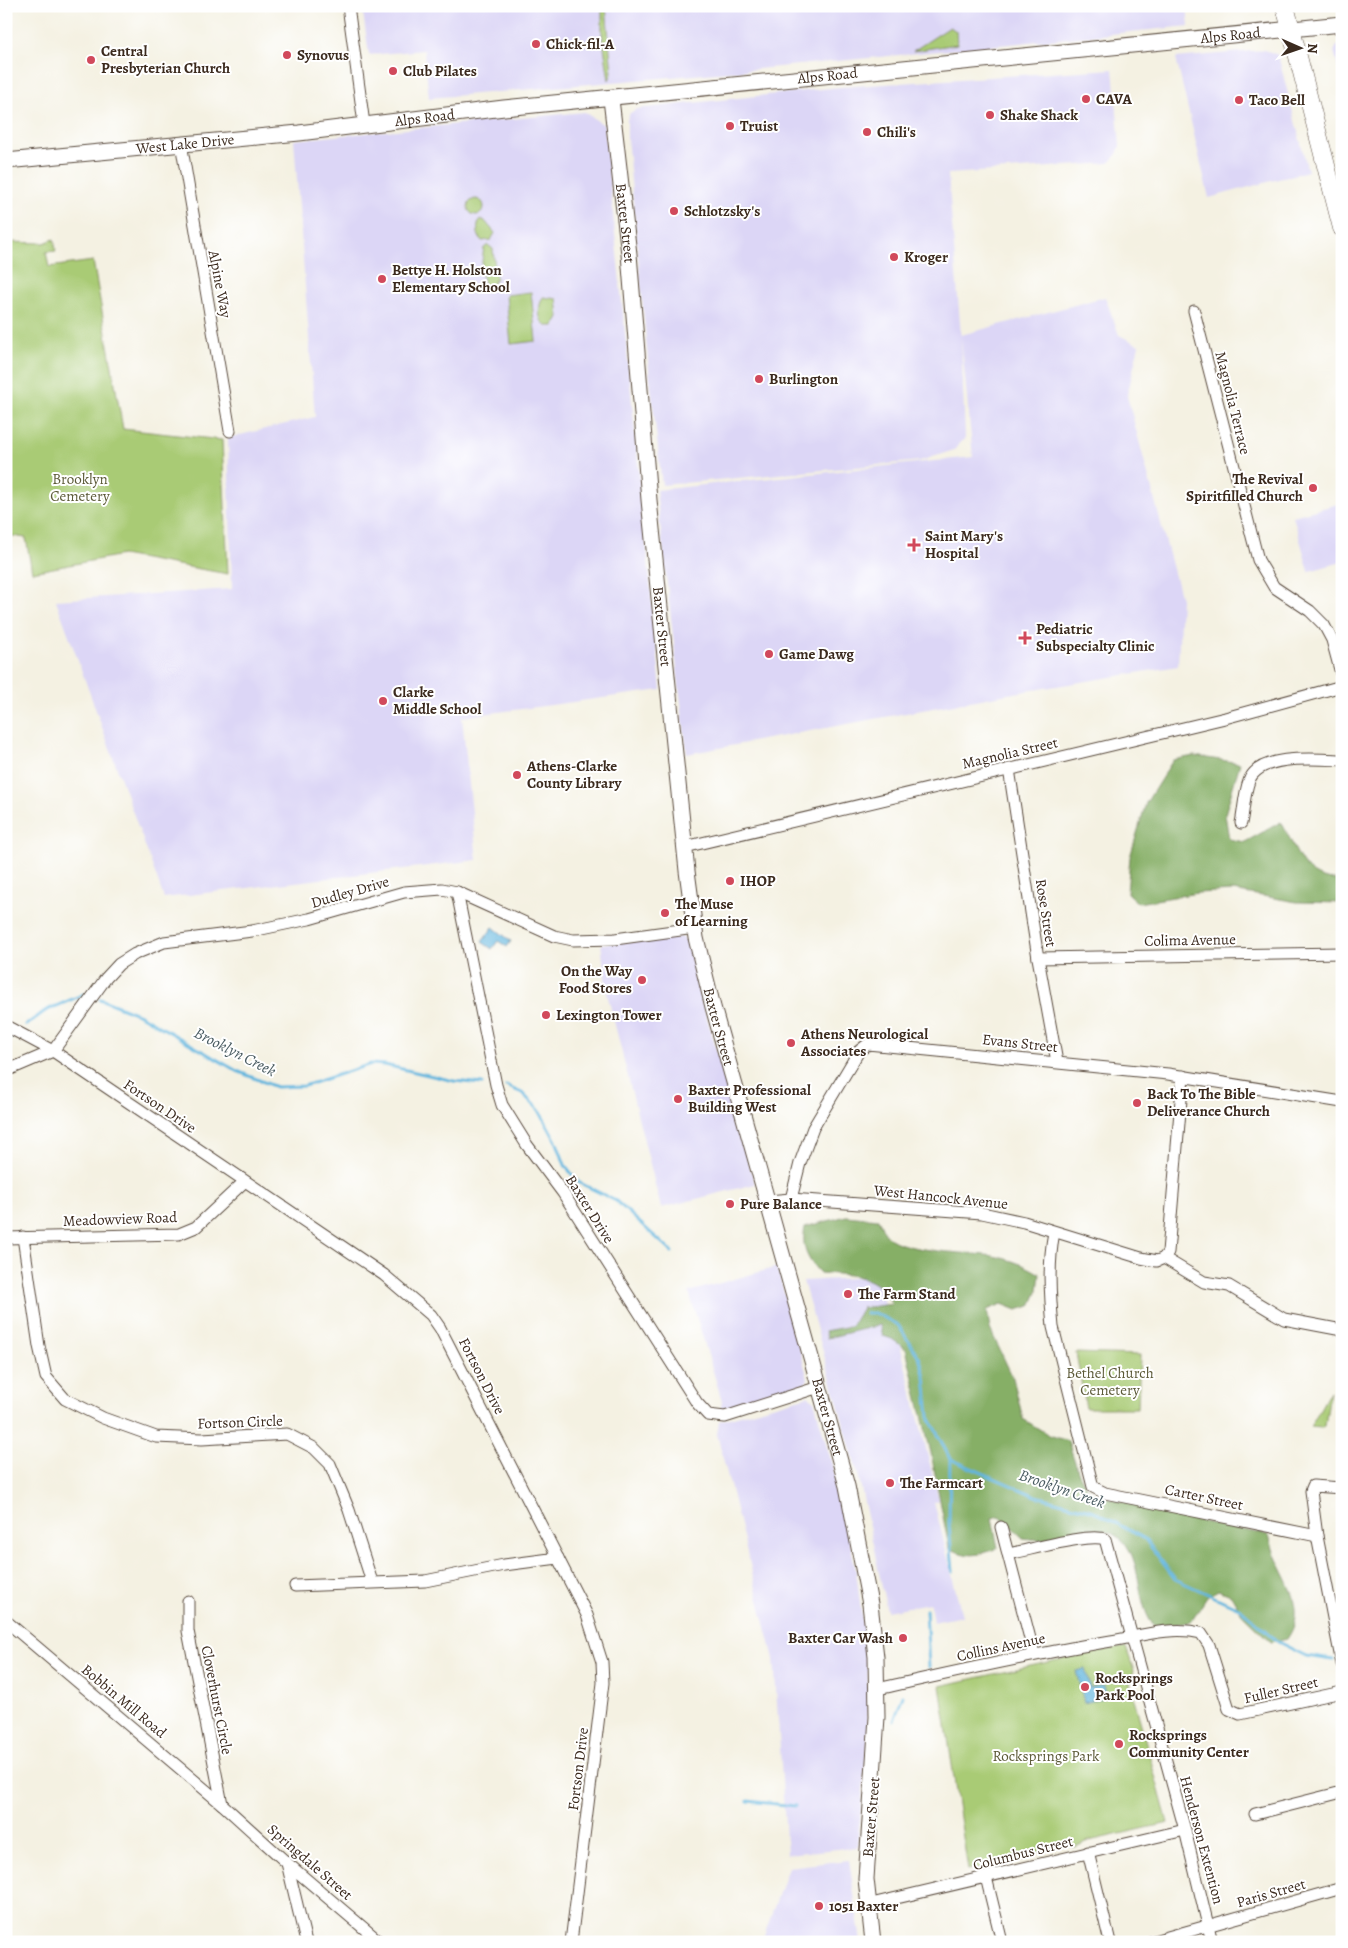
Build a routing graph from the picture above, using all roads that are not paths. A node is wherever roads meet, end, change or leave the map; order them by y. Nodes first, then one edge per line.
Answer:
1 (348, 6) edge
2 (1285, 6) edge
3 (1342, 24) edge
4 (1291, 30) junction
5 (611, 99) junction
6 (364, 124) junction
7 (180, 143) junction
8 (6, 161) edge
9 (1342, 228) edge
10 (1194, 312) dead end
11 (230, 431) dead end
12 (1342, 677) edge
13 (1342, 686) edge
14 (1342, 760) edge
15 (1009, 769) junction
16 (1241, 823) dead end
17 (685, 847) junction
18 (457, 892) junction
19 (695, 928) junction
20 (1342, 953) edge
21 (1038, 958) junction
22 (6, 1026) edge
23 (54, 1051) junction
24 (1057, 1062) junction
25 (6, 1071) edge
26 (1183, 1076) junction
27 (1342, 1102) edge
28 (244, 1182) junction
29 (791, 1199) junction
30 (768, 1201) junction
31 (1054, 1232) junction
32 (23, 1237) junction
33 (6, 1238) edge
34 (1164, 1258) junction
35 (1342, 1330) edge
36 (820, 1387) junction
37 (1342, 1488) edge
38 (1001, 1527) dead end
39 (1317, 1536) junction
40 (1008, 1554) junction
41 (558, 1558) junction
42 (372, 1582) junction
43 (295, 1586) dead end
44 (188, 1601) dead end
45 (6, 1621) edge
46 (1132, 1637) junction
47 (1034, 1654) junction
48 (1342, 1664) edge
49 (877, 1690) junction
50 (1342, 1692) edge
51 (1342, 1792) edge
52 (222, 1804) junction
53 (1255, 1814) dead end
54 (1185, 1830) junction
55 (1088, 1852) junction
56 (287, 1863) junction
57 (986, 1877) junction
58 (1342, 1888) edge
59 (867, 1906) junction
60 (1209, 1926) junction
61 (306, 1942) edge
62 (380, 1942) edge
63 (571, 1942) edge
64 (873, 1942) edge
65 (1002, 1942) edge
66 (1110, 1942) edge
67 (1150, 1942) edge
68 (1212, 1942) edge

1 - 6 street
2 - 4 main road
3 - 4 main road, Alps Road
4 - 5 main road, Alps Road
4 - 9 main road
5 - 6 main road, Alps Road
5 - 17 main road, Baxter Street
6 - 7 main road, West Lake Drive
7 - 8 main road, West Lake Drive
7 - 11 street, Alpine Way
10 - 12 street, Magnolia Terrace
13 - 15 street, Magnolia Street
14 - 16 street
15 - 17 street, Magnolia Street
15 - 21 street, Rose Street
17 - 19 main road, Baxter Street
18 - 19 street, Dudley Drive
18 - 23 street, Dudley Drive
18 - 36 street, Baxter Drive
19 - 30 main road, Baxter Street
20 - 21 street, Colima Avenue
21 - 24 street, Rose Street
22 - 23 street, Fortson Drive
23 - 25 street
23 - 28 street, Fortson Drive
24 - 26 street, Evans Street
24 - 29 street, Evans Street
26 - 27 street, Evans Street
26 - 34 street
28 - 32 street, Meadowview Road
28 - 41 street, Fortson Drive
29 - 30 street, West Hancock Avenue
29 - 31 street, West Hancock Avenue
30 - 36 main road, Baxter Street
31 - 34 street, West Hancock Avenue
31 - 39 street, Carter Street
32 - 33 street, Meadowview Road
32 - 42 street, Fortson Circle
34 - 35 street
36 - 49 main road, Baxter Street
37 - 39 street
38 - 40 street
39 - 48 street
40 - 46 street, Henderson Extention
40 - 47 street
41 - 42 street
41 - 63 street, Fortson Drive
42 - 43 street
44 - 52 street, Cloverhurst Circle
45 - 52 street, Bobbin Mill Road
46 - 47 street, Collins Avenue
46 - 50 street, Fuller Street
46 - 54 street, Henderson Extention
47 - 49 street, Collins Avenue
49 - 59 main road, Baxter Street
51 - 53 street
52 - 56 street, Springdale Street
54 - 55 street, Columbus Street
54 - 60 street, Henderson Extention
55 - 57 street, Columbus Street
55 - 66 street
56 - 61 street
56 - 62 street, Springdale Street
57 - 59 street, Columbus Street
57 - 65 street
58 - 60 street, Paris Street
59 - 64 main road, Baxter Street
60 - 67 street, Paris Street
60 - 68 street, Henderson Extention

